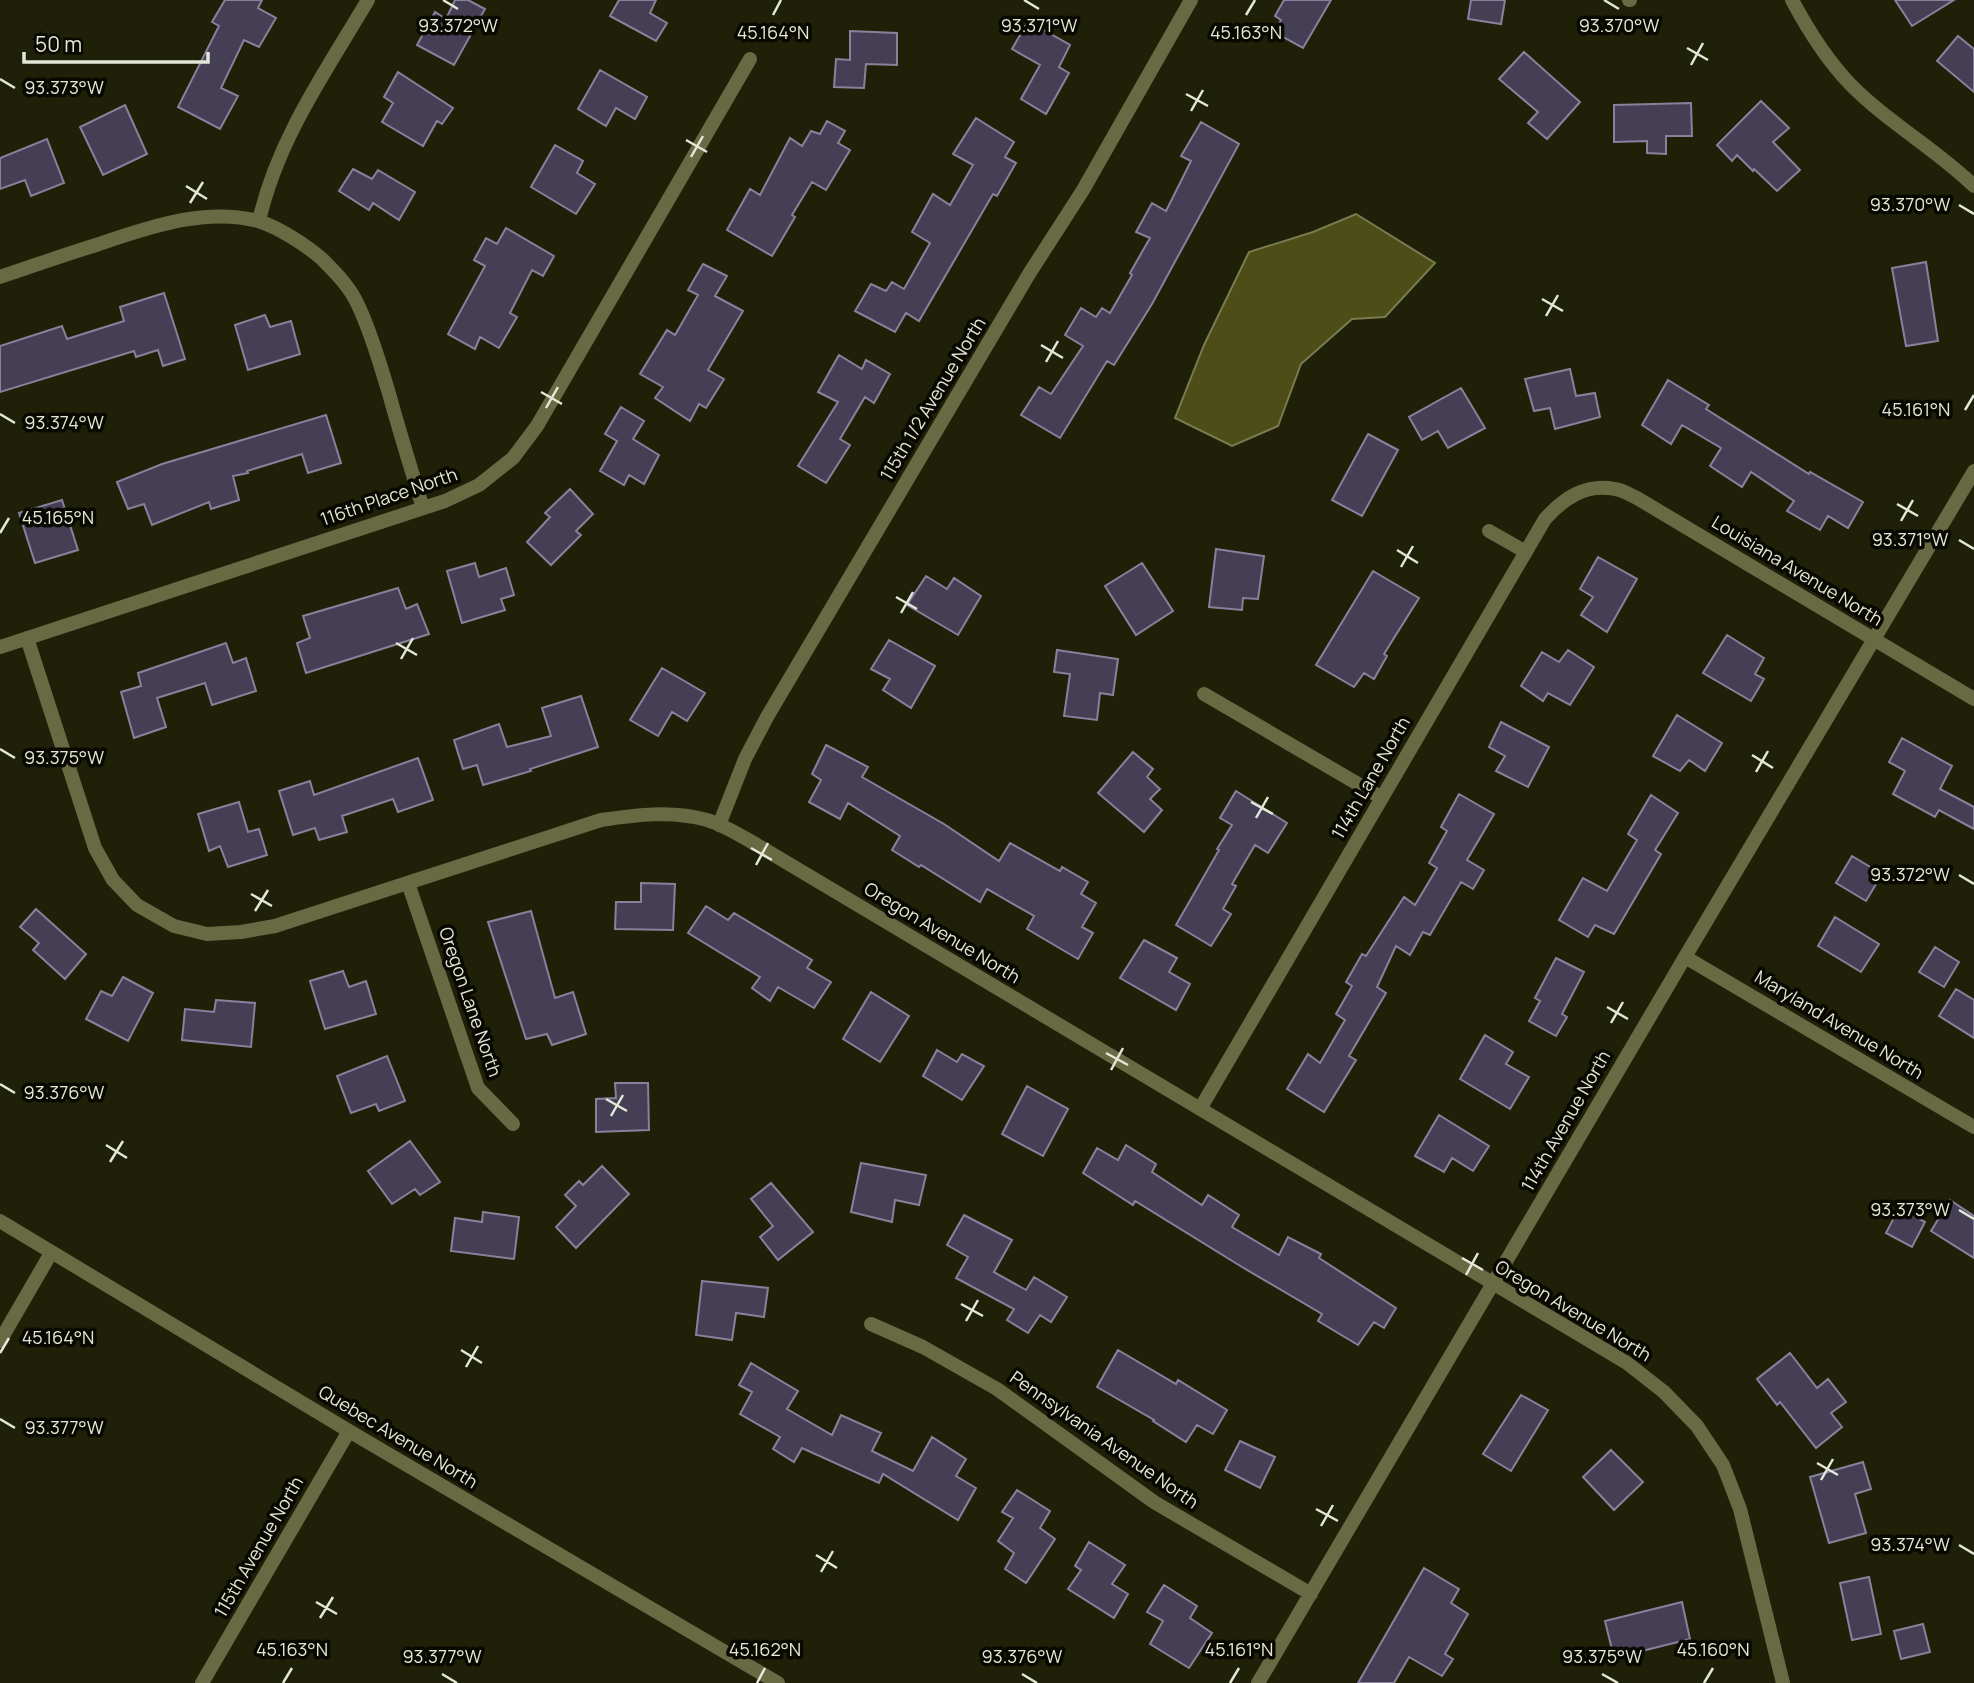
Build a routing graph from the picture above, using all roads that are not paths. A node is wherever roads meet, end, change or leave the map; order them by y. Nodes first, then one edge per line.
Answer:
1 (368, 0) edge
2 (1191, 0) edge
3 (1792, 0) edge
4 (750, 59) dead end
5 (1974, 186) edge
6 (259, 222) junction
7 (0, 277) edge
8 (1974, 471) edge
9 (1595, 488) joint
10 (423, 508) junction
11 (1489, 531) dead end
12 (1526, 552) junction
13 (27, 638) junction
14 (1874, 640) junction
15 (0, 647) edge
16 (1204, 694) dead end
17 (1974, 699) edge
18 (1382, 798) junction
19 (719, 825) junction
20 (408, 883) junction
21 (1685, 957) junction
22 (1200, 1109) junction
23 (513, 1124) dead end
24 (1974, 1127) edge
25 (0, 1221) edge
26 (51, 1253) junction
27 (1492, 1284) junction
28 (871, 1324) dead end
29 (0, 1341) edge
30 (349, 1431) junction
31 (1311, 1594) junction
32 (202, 1683) edge
33 (778, 1683) edge
34 (1258, 1683) edge
35 (1783, 1683) edge

1 - 6 street
2 - 19 street, 115th 1/2 Avenue North
3 - 5 street
4 - 10 street, 116th Place North
6 - 7 street
6 - 10 street
8 - 14 street, 114th Avenue North
9 - 12 street, 114th Lane North
9 - 14 street, Louisiana Avenue North
10 - 13 street, 116th Place North
11 - 12 street
12 - 18 street, 114th Lane North
13 - 15 street
13 - 20 street, Oregon Avenue North
14 - 17 street, Louisiana Avenue North
14 - 21 street, 114th Avenue North
16 - 18 street
18 - 22 street, 114th Lane North
19 - 20 street, Oregon Avenue North
19 - 22 street, Oregon Avenue North
20 - 23 street, Oregon Lane North
21 - 24 street, Maryland Avenue North
21 - 27 street, 114th Avenue North
22 - 27 street, Oregon Avenue North
25 - 26 street, Quebec Avenue North
26 - 29 street
26 - 30 street, Quebec Avenue North
27 - 31 street, 114th Avenue North
27 - 35 street, Oregon Avenue North
28 - 31 street, Pennsylvania Avenue North
30 - 32 street, 115th Avenue North
30 - 33 street, Quebec Avenue North
31 - 34 street, 114th Avenue North

